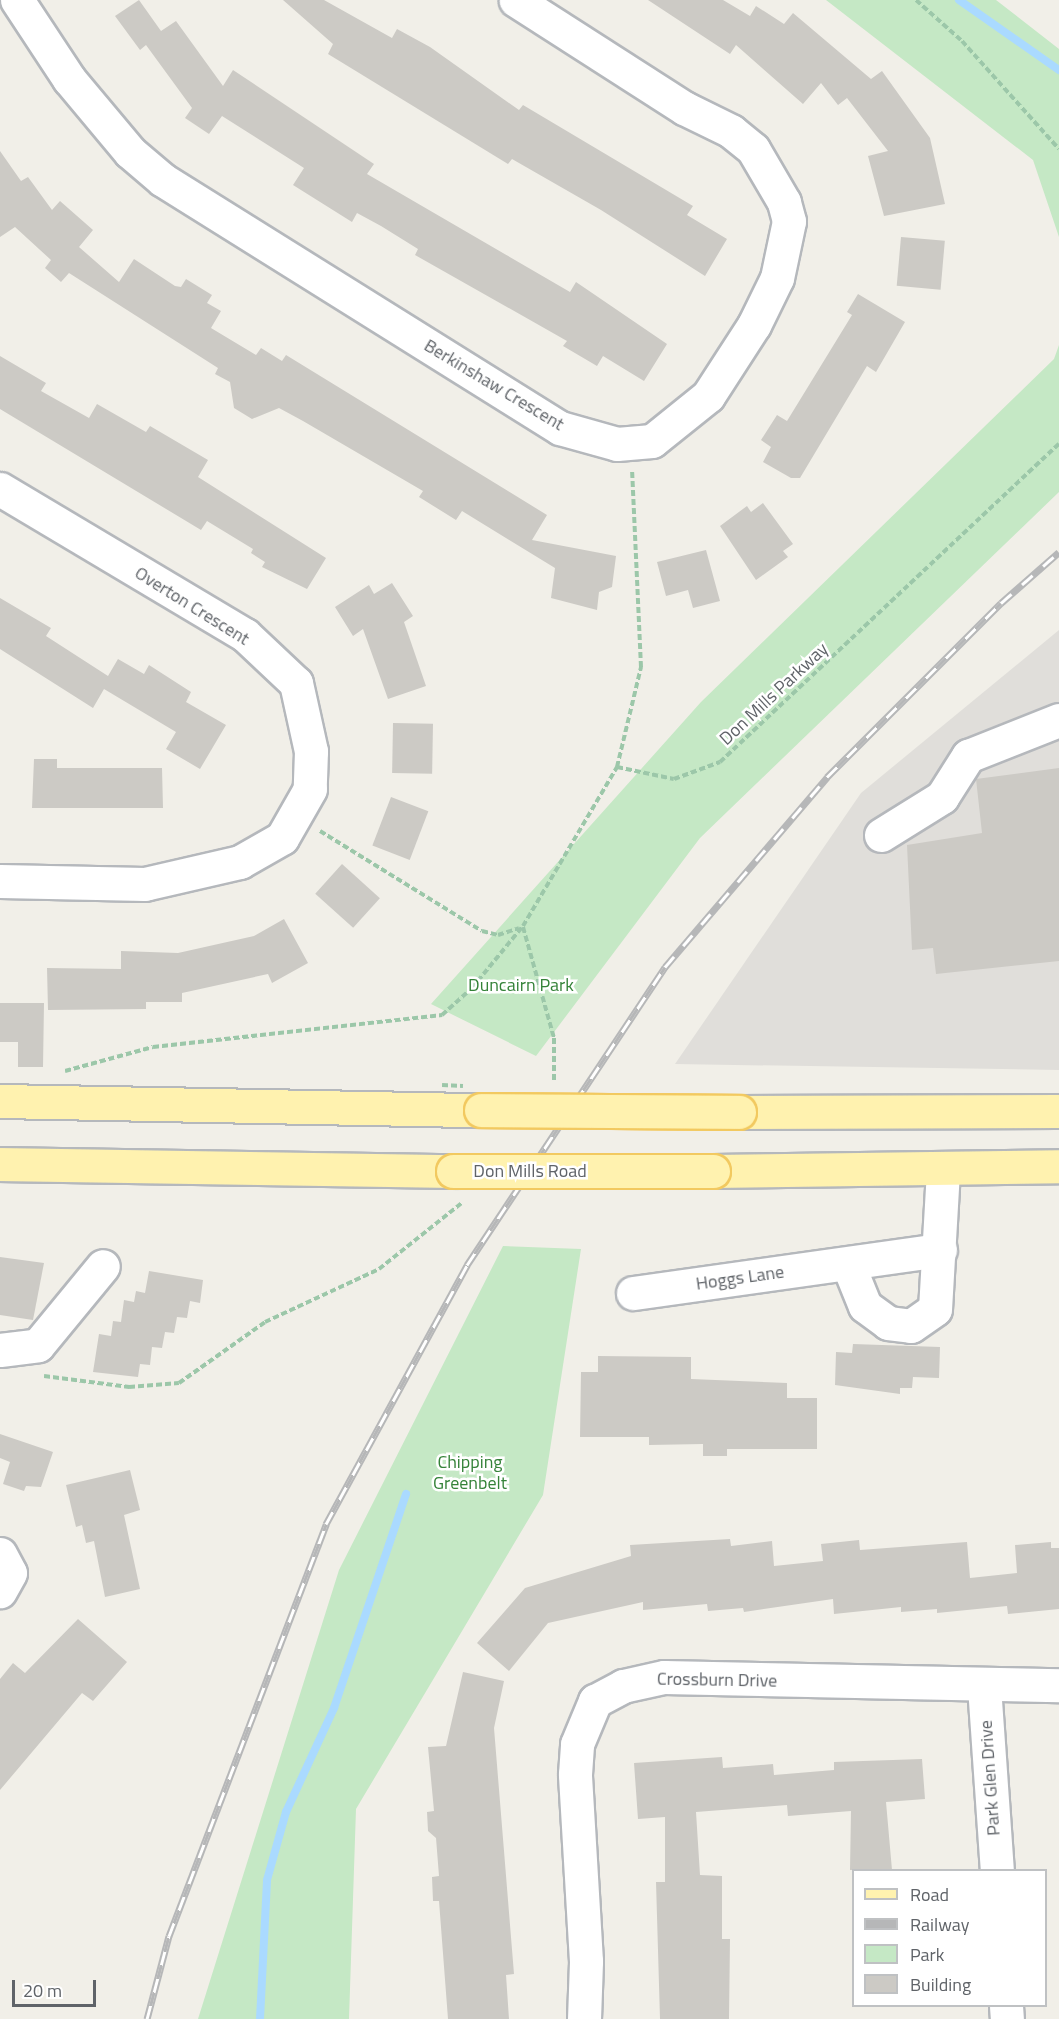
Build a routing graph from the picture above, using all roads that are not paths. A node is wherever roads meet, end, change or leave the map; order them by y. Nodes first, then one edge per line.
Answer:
1 (17, 0) edge
2 (516, 0) edge
3 (0, 489) edge
4 (1059, 720) edge
5 (882, 835) dead end
6 (0, 881) edge
7 (0, 1101) edge
8 (1059, 1111) edge
9 (0, 1164) edge
10 (1059, 1166) edge
11 (943, 1170) junction
12 (940, 1250) junction
13 (848, 1264) junction
14 (103, 1266) dead end
15 (633, 1293) dead end
16 (0, 1350) edge
17 (0, 1554) edge
18 (0, 1591) edge
19 (1059, 1685) edge
20 (984, 1686) junction
21 (997, 1869) edge
22 (584, 2019) edge

1 - 2 street, Berkinshaw Crescent
3 - 6 street, Overton Crescent
4 - 5 street
7 - 8 main road, bridge
9 - 11 main road, Don Mills Road, bridge
10 - 11 main road, Don Mills Road
11 - 12 street
12 - 13 street, Hoggs Lane
12 - 13 street
13 - 15 street, Hoggs Lane
14 - 16 street
17 - 18 street
19 - 20 street, Crossburn Drive
20 - 21 street, Park Glen Drive
20 - 22 street, Crossburn Drive

